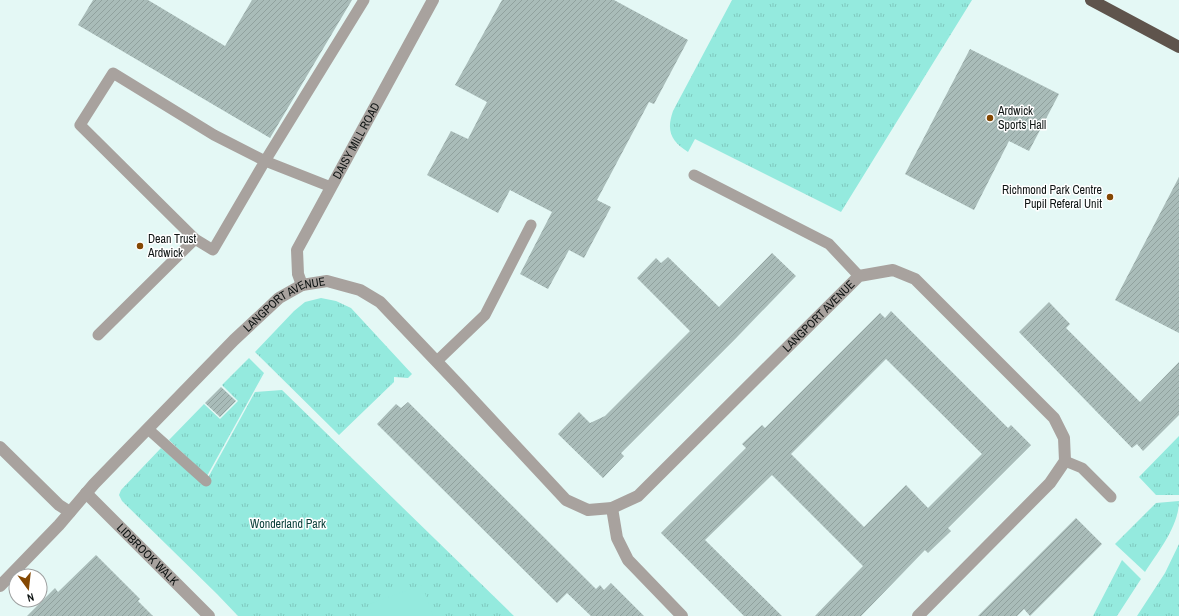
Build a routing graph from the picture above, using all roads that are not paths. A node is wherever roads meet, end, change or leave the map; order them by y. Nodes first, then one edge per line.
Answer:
1 (364, 0) edge
2 (433, 0) edge
3 (1091, 0) edge
4 (1179, 47) edge
5 (265, 161) junction
6 (694, 175) dead end
7 (331, 187) junction
8 (532, 225) dead end
9 (195, 239) junction
10 (859, 276) junction
11 (302, 285) junction
12 (98, 335) dead end
13 (437, 362) junction
14 (148, 429) junction
15 (0, 447) edge
16 (1065, 461) junction
17 (206, 481) dead end
18 (86, 493) junction
19 (1111, 497) dead end
20 (612, 508) junction
21 (70, 512) junction
22 (0, 586) edge
23 (209, 616) edge
24 (682, 616) edge
25 (918, 616) edge

1 - 5 lane
2 - 7 street, DAISY MILL ROAD
3 - 4 highway
5 - 7 lane
5 - 9 lane
5 - 9 lane
6 - 10 lane
7 - 11 street, DAISY MILL ROAD
8 - 13 lane
9 - 12 lane
10 - 16 street, LANGPORT AVENUE
10 - 20 street, LANGPORT AVENUE
11 - 13 street, LANGPORT AVENUE
11 - 14 street, LANGPORT AVENUE
13 - 20 street, LANGPORT AVENUE
14 - 17 lane
14 - 18 street, LANGPORT AVENUE
15 - 21 street
16 - 19 lane
16 - 25 street
18 - 21 street, LANGPORT AVENUE
18 - 23 street, LIDBROOK WALK
20 - 24 street
21 - 22 street, LANGPORT AVENUE

